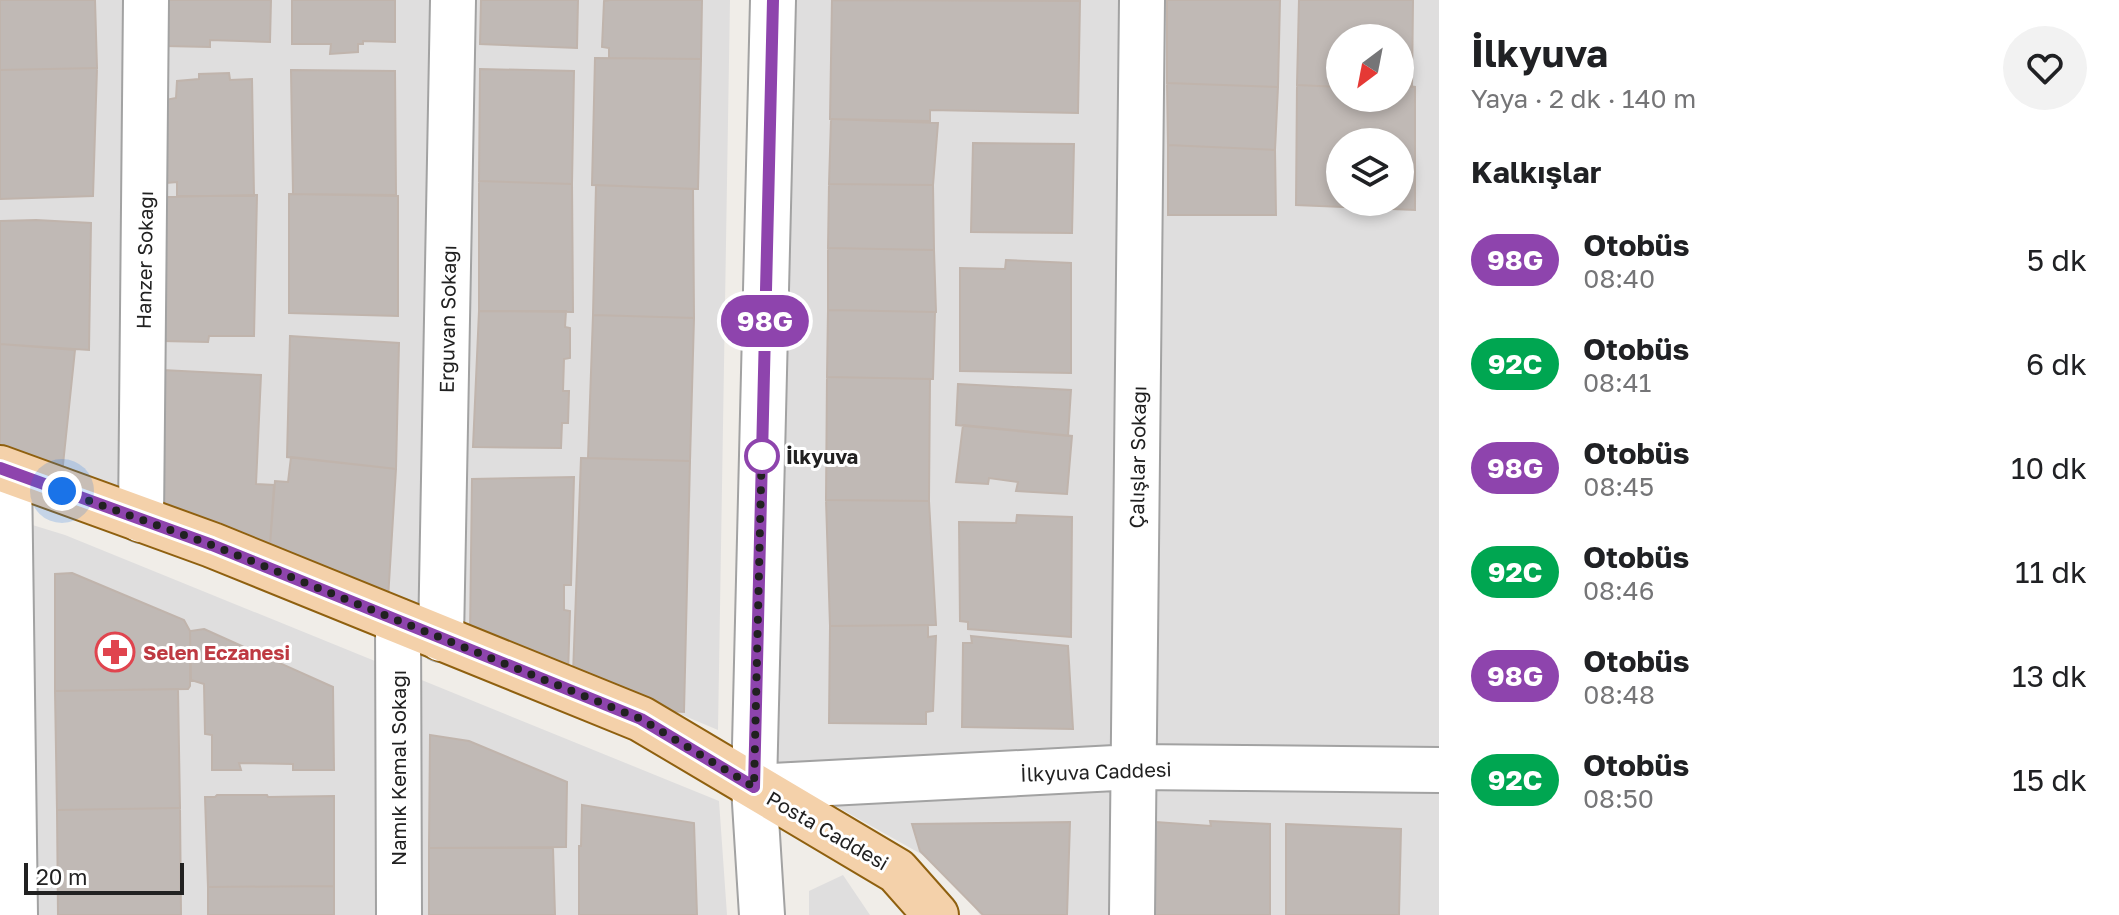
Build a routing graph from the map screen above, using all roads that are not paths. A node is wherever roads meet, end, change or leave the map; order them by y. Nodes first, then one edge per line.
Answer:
1 (146, 0) edge
2 (453, 0) edge
3 (773, 0) edge
4 (1142, 0) edge
5 (5, 470) edge
6 (141, 520) junction
7 (398, 621) junction
8 (441, 639) junction
9 (1134, 767) junction
10 (1439, 770) edge
11 (754, 787) junction
12 (15, 915) edge
13 (399, 915) edge
14 (762, 915) edge
15 (936, 915) edge
16 (1132, 915) edge

1 - 6 street, Hanzer Sokağı
2 - 8 street, Erguvan Sokağı
3 - 11 street
4 - 9 street, Çalışlar Sokağı
5 - 6 main road, Posta Caddesi
5 - 12 street
6 - 7 main road, Posta Caddesi
7 - 8 main road, Posta Caddesi
7 - 13 street, Namık Kemal Sokağı
8 - 11 main road, Posta Caddesi
9 - 10 street, İlkyuva Caddesi
9 - 11 street, İlkyuva Caddesi
9 - 16 street, Çalışlar Sokağı
11 - 14 street
11 - 15 main road, Posta Caddesi

